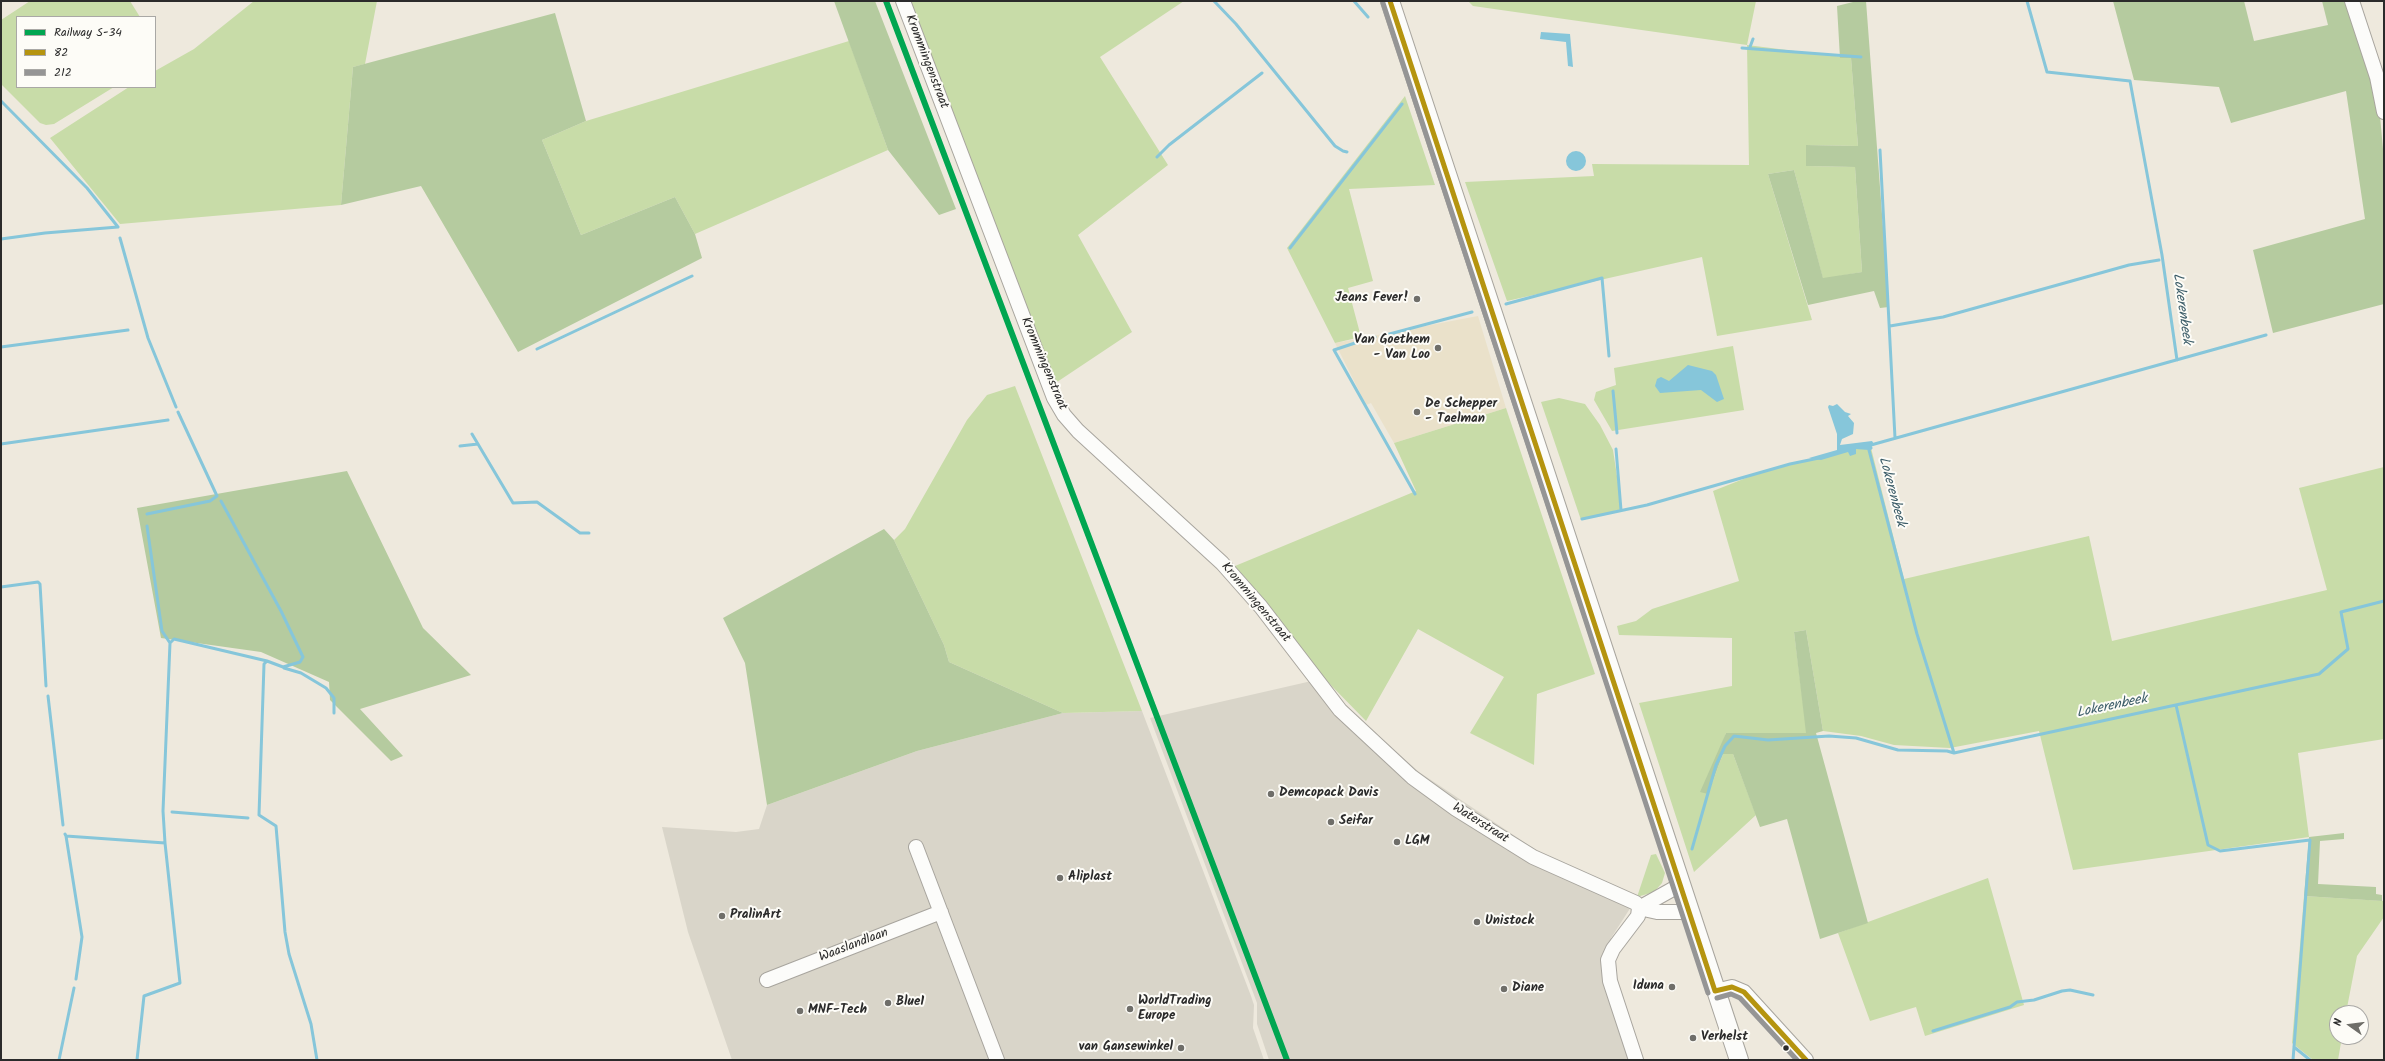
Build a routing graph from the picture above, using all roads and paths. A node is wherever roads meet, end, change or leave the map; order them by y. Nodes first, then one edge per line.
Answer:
1 (903, 1) edge
2 (1390, 1) edge
3 (2352, 1) edge
4 (2384, 112) edge
5 (1340, 710) joint
6 (916, 847) dead end
7 (1680, 885) junction
8 (1639, 908) junction
9 (941, 912) junction
10 (1689, 912) junction
11 (767, 980) dead end
12 (1715, 991) junction
13 (997, 1060) edge
14 (1636, 1060) edge
15 (1739, 1060) edge
16 (1806, 1060) edge

1 - 5 street, Krommingenstraat
2 - 7 main road
3 - 4 street
5 - 8 street, Waterstraat
6 - 9 street
7 - 8 street
7 - 10 main road
8 - 10 street
8 - 14 street
9 - 11 street, Waaslandlaan
9 - 13 street
10 - 12 main road
12 - 15 main road
12 - 16 street

